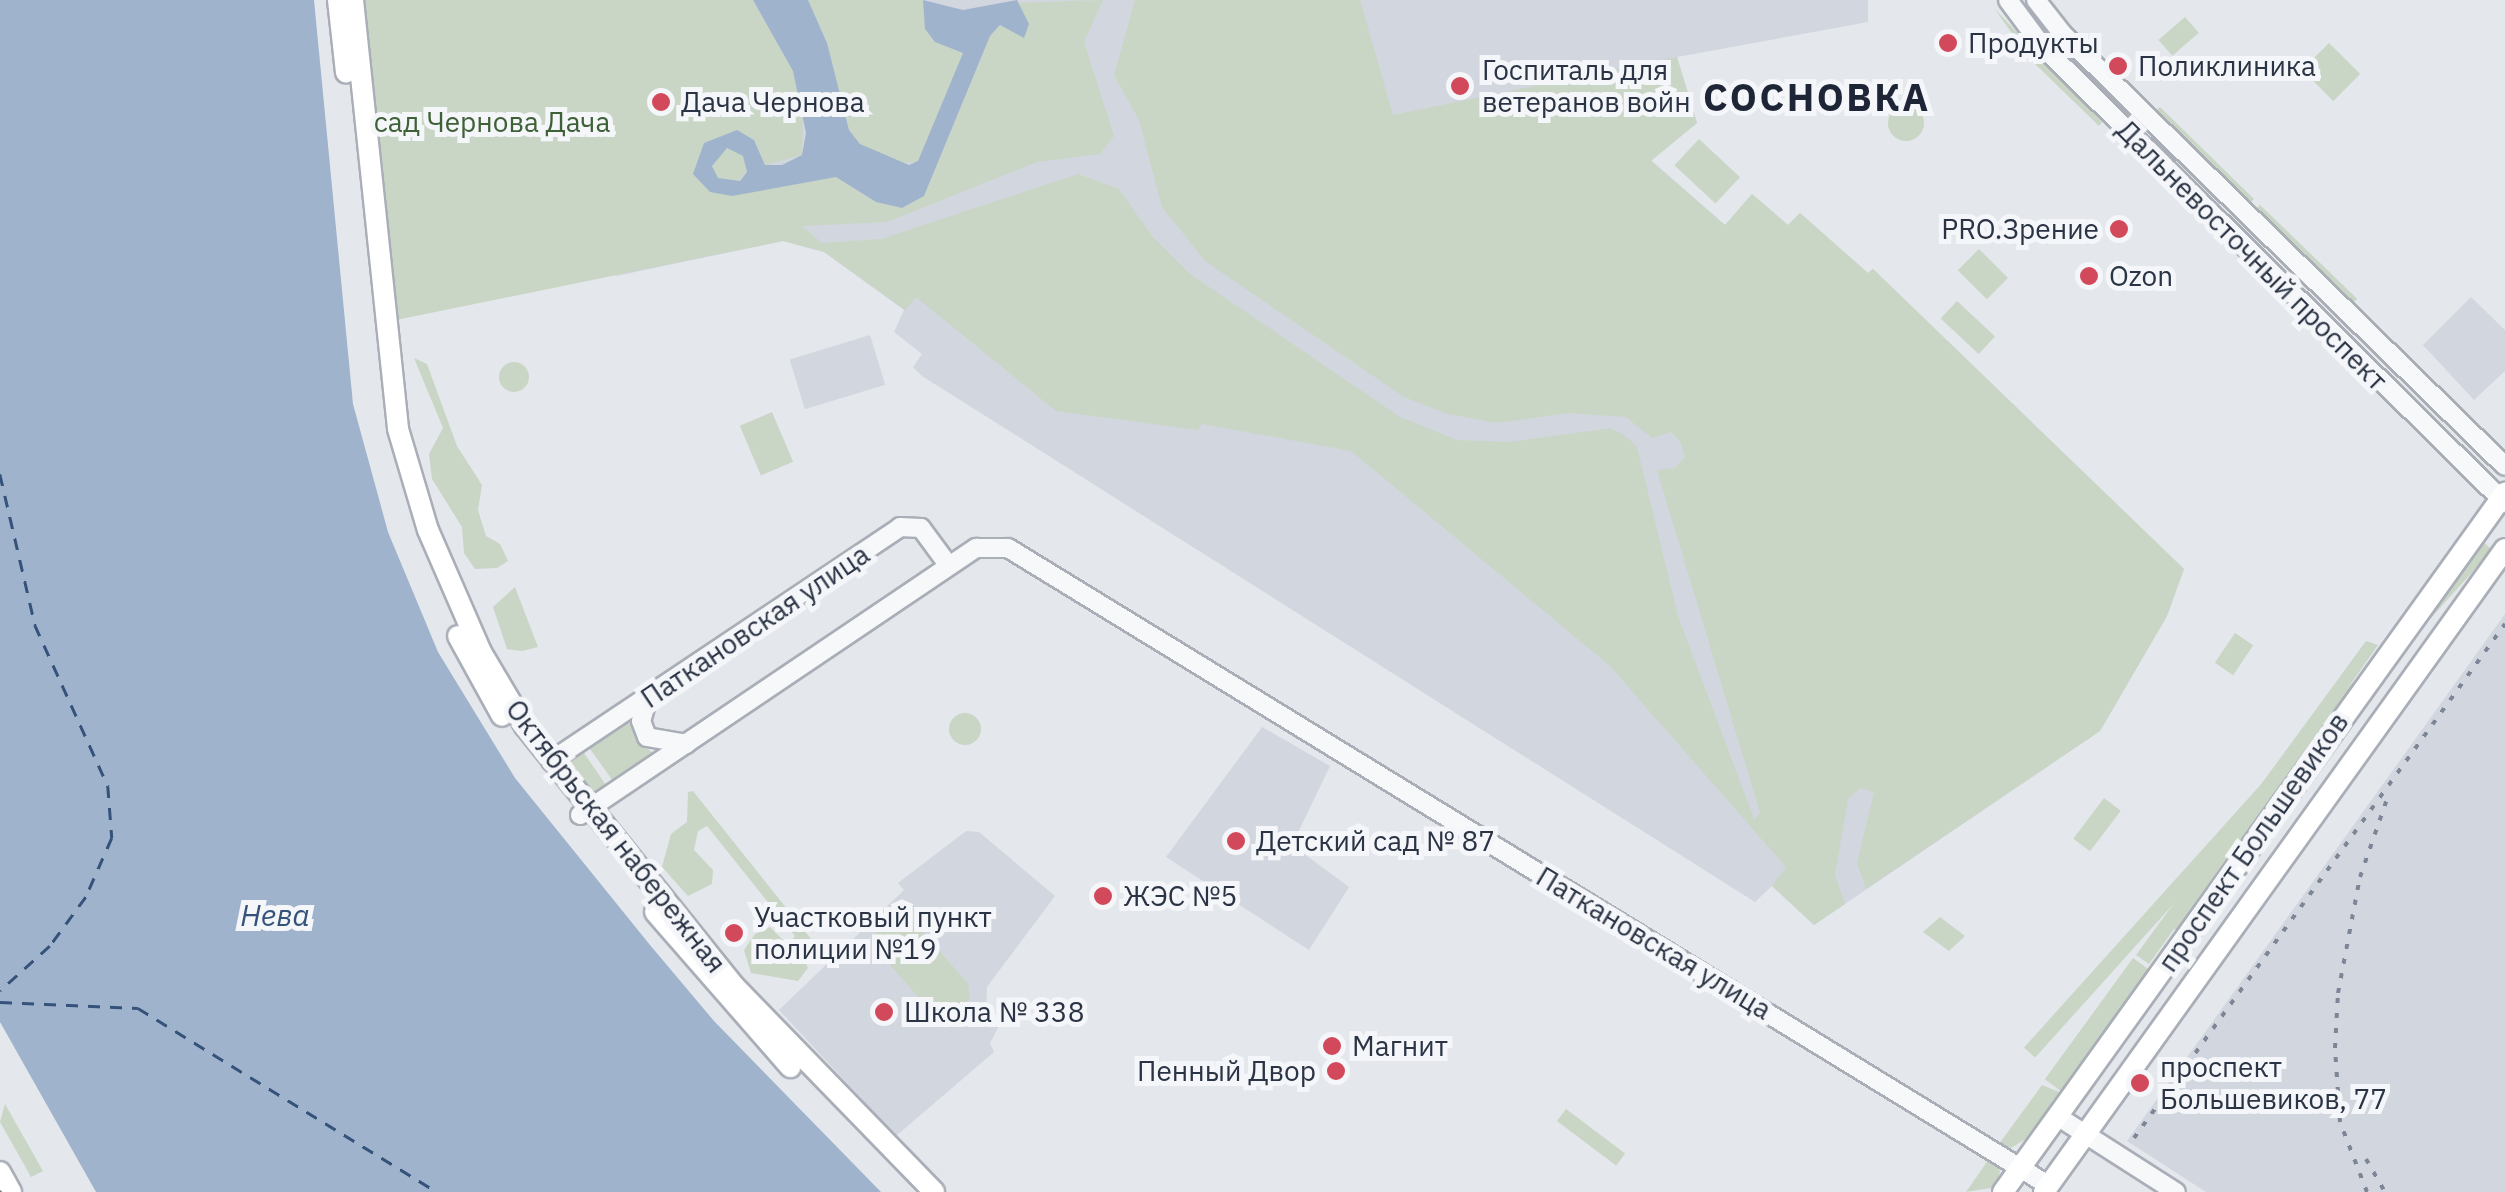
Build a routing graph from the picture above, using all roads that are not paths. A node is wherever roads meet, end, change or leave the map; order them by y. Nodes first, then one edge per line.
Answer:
1 (338, 0) edge
2 (353, 0) edge
3 (2008, 0) edge
4 (2036, 0) edge
5 (2505, 466) edge
6 (2503, 499) edge
7 (2505, 549) edge
8 (949, 566) junction
9 (648, 697) junction
10 (686, 744) junction
11 (552, 760) junction
12 (585, 812) junction
13 (2057, 1116) junction
14 (2084, 1135) junction
15 (2021, 1166) junction
16 (0, 1172) edge
17 (2046, 1189) edge
18 (11, 1192) edge
19 (914, 1192) edge
20 (934, 1192) edge
21 (2003, 1192) edge
22 (2176, 1192) edge

1 - 12 main road, Октябрьская набережная
2 - 11 main road, Октябрьская набережная
3 - 6 street, Дальневосточный проспект
4 - 5 street, Дальневосточный проспект
6 - 13 main road, проспект Большевиков
7 - 14 main road, проспект Большевиков
8 - 9 street, Паткановская улица
8 - 10 street, Паткановская улица
8 - 15 street, Паткановская улица
9 - 10 street
9 - 11 street, Паткановская улица
10 - 12 street, Паткановская улица
11 - 12 main road, Октябрьская набережная
12 - 19 main road, Октябрьская набережная
12 - 20 main road, Октябрьская набережная
13 - 14 street
13 - 15 main road, проспект Большевиков
14 - 17 main road, проспект Большевиков
14 - 22 street
15 - 17 street, Паткановская улица
15 - 21 main road, проспект Большевиков
16 - 18 main road

